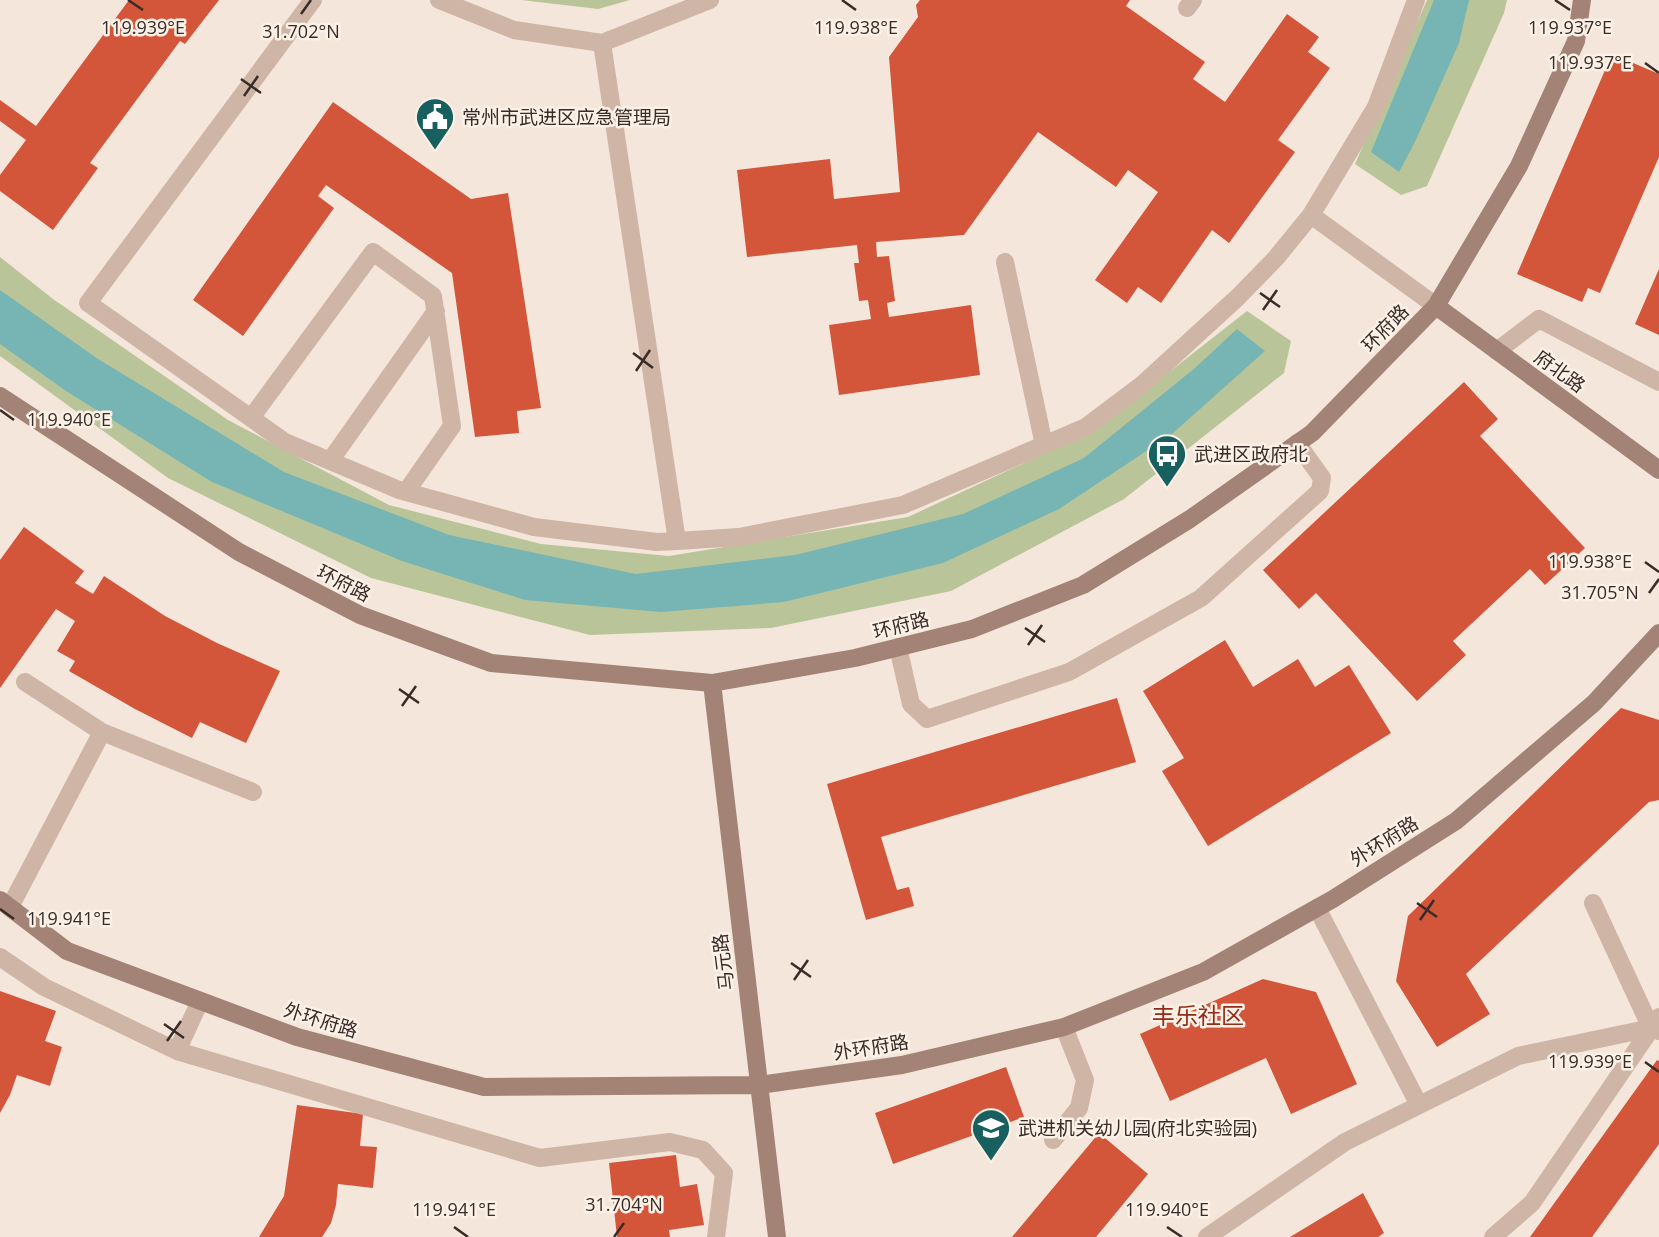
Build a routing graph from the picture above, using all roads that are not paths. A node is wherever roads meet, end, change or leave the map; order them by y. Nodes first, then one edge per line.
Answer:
1 (313, 0) edge
2 (439, 0) edge
3 (710, 0) edge
4 (1416, 0) edge
5 (1582, 0) edge
6 (602, 43) junction
7 (1311, 215) junction
8 (1005, 262) dead end
9 (1436, 306) junction
10 (436, 311) junction
11 (1497, 351) junction
12 (1659, 382) edge
13 (3, 405) edge
14 (251, 418) junction
15 (1297, 443) junction
16 (1044, 445) junction
17 (330, 461) junction
18 (1659, 470) edge
19 (406, 492) junction
20 (677, 541) junction
21 (1659, 633) edge
22 (898, 647) junction
23 (25, 682) dead end
24 (712, 683) junction
25 (102, 732) junction
26 (253, 792) dead end
27 (1593, 903) dead end
28 (5, 904) edge
29 (1317, 908) junction
30 (0, 957) edge
31 (200, 1000) junction
32 (1656, 1026) edge
33 (1064, 1027) junction
34 (177, 1051) junction
35 (759, 1085) junction
36 (1419, 1105) junction
37 (1053, 1140) dead end
38 (716, 1237) edge
39 (777, 1237) edge
40 (1207, 1237) edge
41 (1493, 1237) edge

1 - 14 street
2 - 6 street
3 - 6 street
4 - 7 street
5 - 9 street, 环府路
6 - 20 street
7 - 9 street
7 - 16 street
8 - 16 street
9 - 11 street, 府北路
9 - 15 street, 环府路
10 - 14 street
10 - 17 street
10 - 19 street
11 - 12 street
11 - 18 street, 府北路
13 - 24 street, 环府路
14 - 17 street
15 - 22 street, 环府路
15 - 22 street
16 - 20 street
17 - 19 street
19 - 20 street
21 - 29 street, 外环府路
22 - 24 street, 环府路
23 - 25 street
24 - 35 street, 马元路
25 - 26 street
25 - 28 street
27 - 32 street
28 - 31 street, 外环府路
29 - 33 street, 外环府路
29 - 36 street
30 - 34 street
31 - 34 street
31 - 35 street, 外环府路
32 - 36 street
32 - 41 street
33 - 35 street, 外环府路
33 - 37 street
34 - 38 street
35 - 39 street, 马元路
36 - 40 street

